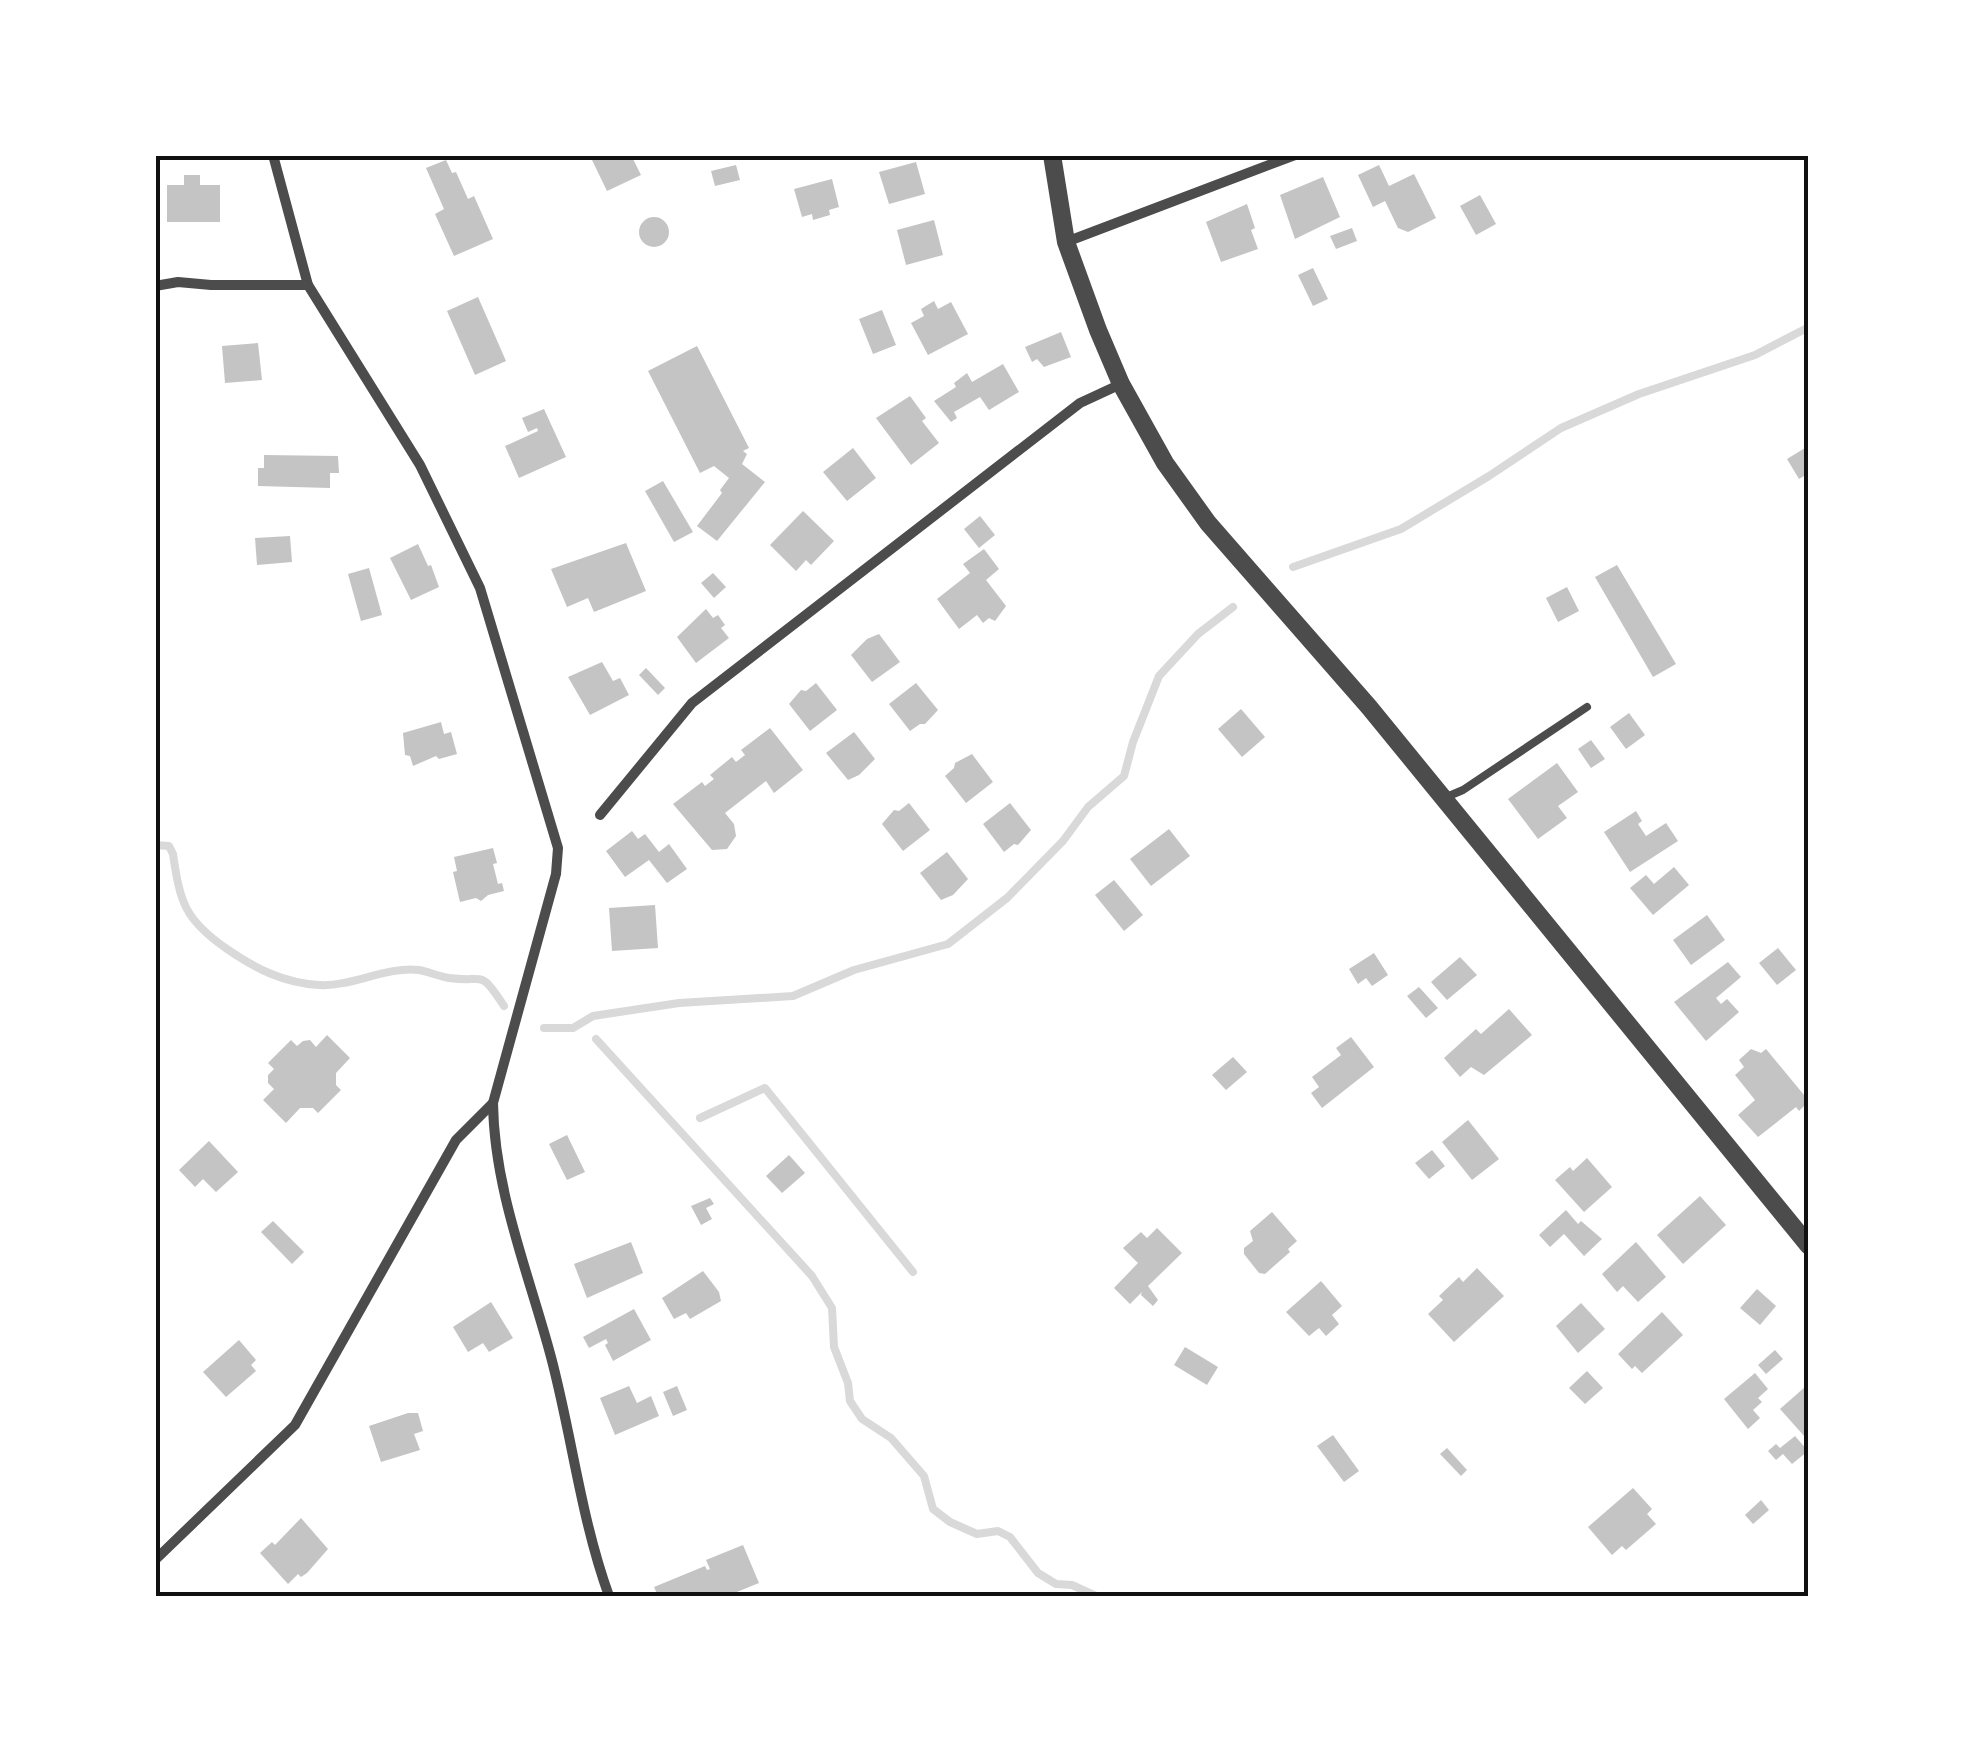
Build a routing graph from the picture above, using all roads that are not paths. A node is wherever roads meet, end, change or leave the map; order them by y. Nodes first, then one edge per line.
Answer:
1 (273, 155) edge
2 (1052, 155) edge
3 (1295, 155) edge
4 (1066, 242) junction
5 (308, 285) junction
6 (155, 286) edge
7 (1121, 384) junction
8 (1588, 707) dead end
9 (1444, 798) junction
10 (600, 815) dead end
11 (493, 1103) junction
12 (1809, 1246) edge
13 (155, 1560) edge
14 (608, 1596) edge

1 - 5 street
2 - 4 street
3 - 4 street
4 - 7 street
5 - 6 street
5 - 11 street
7 - 9 street
7 - 10 street
8 - 9 lane
9 - 12 street
11 - 13 street
11 - 14 street

